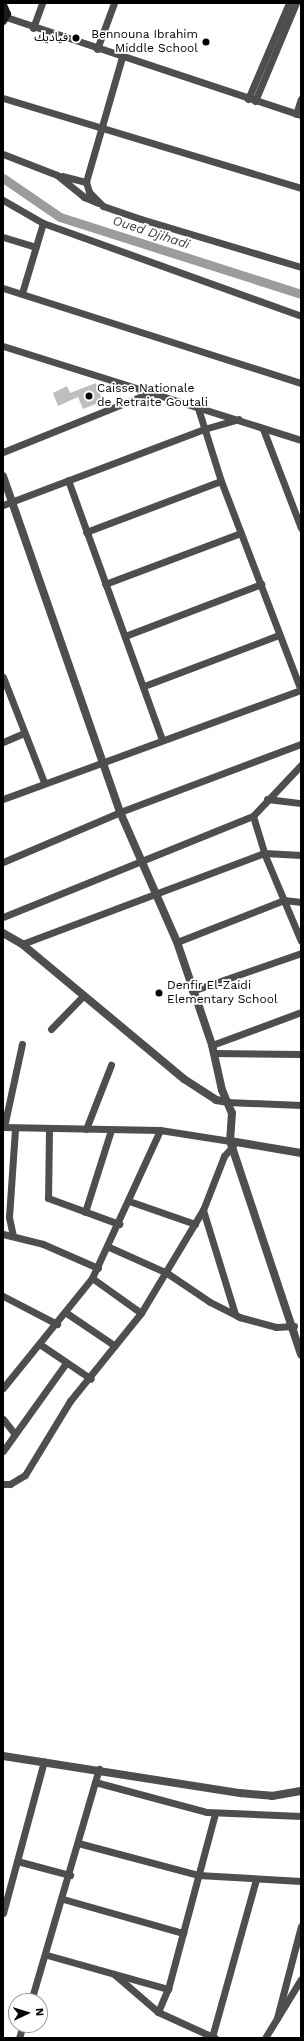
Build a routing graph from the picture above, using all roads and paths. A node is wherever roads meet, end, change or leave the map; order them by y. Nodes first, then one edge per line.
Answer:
1 (42, 3) edge
2 (114, 3) edge
3 (289, 3) edge
4 (296, 3) edge
5 (3, 4) edge
6 (4, 19) edge
7 (33, 28) junction
8 (97, 49) junction
9 (122, 57) junction
10 (3, 98) edge
11 (301, 99) edge
12 (251, 100) junction
13 (298, 115) edge
14 (101, 130) junction
15 (3, 154) edge
16 (58, 175) junction
17 (86, 182) junction
18 (301, 188) edge
19 (3, 200) edge
20 (103, 206) junction
21 (43, 224) junction
22 (3, 237) edge
23 (36, 247) junction
24 (301, 267) edge
25 (3, 288) edge
26 (22, 293) junction
27 (301, 316) edge
28 (3, 346) edge
29 (301, 383) edge
30 (150, 392) junction
31 (197, 405) junction
32 (239, 419) junction
33 (204, 428) junction
34 (263, 429) junction
35 (301, 440) edge
36 (3, 452) edge
37 (3, 476) edge
38 (68, 480) junction
39 (221, 480) junction
40 (12, 502) junction
41 (3, 505) edge
42 (301, 528) edge
43 (86, 532) junction
44 (241, 533) junction
45 (105, 584) junction
46 (261, 584) junction
47 (278, 635) junction
48 (125, 636) junction
49 (4, 681) edge
50 (144, 686) junction
51 (301, 690) edge
52 (22, 734) junction
53 (162, 739) junction
54 (3, 742) edge
55 (301, 744) edge
56 (101, 762) junction
57 (301, 764) edge
58 (44, 782) junction
59 (3, 799) edge
60 (267, 799) junction
61 (301, 803) edge
62 (120, 812) junction
63 (253, 816) junction
64 (264, 853) junction
65 (301, 856) edge
66 (3, 862) edge
67 (140, 862) junction
68 (155, 893) junction
69 (284, 900) junction
70 (301, 902) edge
71 (3, 917) edge
72 (3, 933) edge
73 (301, 941) edge
74 (177, 942) junction
75 (22, 944) junction
76 (301, 953) edge
77 (192, 991) junction
78 (84, 994) junction
79 (301, 1012) edge
80 (51, 1029) dead end
81 (22, 1044) dead end
82 (212, 1049) junction
83 (301, 1054) edge
84 (111, 1065) dead end
85 (226, 1102) junction
86 (301, 1105) edge
87 (3, 1127) edge
88 (15, 1128) junction
89 (86, 1129) junction
90 (49, 1130) junction
91 (111, 1130) junction
92 (160, 1130) junction
93 (232, 1143) junction
94 (301, 1153) edge
95 (129, 1201) junction
96 (204, 1210) junction
97 (85, 1212) junction
98 (119, 1224) junction
99 (195, 1224) junction
100 (3, 1234) edge
101 (13, 1236) junction
102 (109, 1247) junction
103 (98, 1268) junction
104 (167, 1273) junction
105 (92, 1278) junction
106 (3, 1296) edge
107 (65, 1312) junction
108 (141, 1313) junction
109 (235, 1314) junction
110 (57, 1324) junction
111 (294, 1326) junction
112 (41, 1344) junction
113 (115, 1346) junction
114 (301, 1354) edge
115 (66, 1362) junction
116 (91, 1379) junction
117 (3, 1388) edge
118 (3, 1418) edge
119 (14, 1433) junction
120 (3, 1451) edge
121 (3, 1484) edge
122 (3, 1756) edge
123 (44, 1761) junction
124 (99, 1770) junction
125 (95, 1782) junction
126 (301, 1791) edge
127 (215, 1813) junction
128 (301, 1816) edge
129 (78, 1843) junction
130 (17, 1861) junction
131 (70, 1875) junction
132 (198, 1875) junction
133 (256, 1879) junction
134 (301, 1880) edge
135 (3, 1883) edge
136 (11, 1884) junction
137 (63, 1899) junction
138 (3, 1913) edge
139 (301, 1926) edge
140 (183, 1933) junction
141 (47, 1955) junction
142 (112, 1973) junction
143 (301, 1979) edge
144 (168, 1989) junction
145 (34, 1993) edge
146 (158, 2012) junction
147 (277, 2018) junction
148 (213, 2038) edge
149 (265, 2038) edge

1 - 7 street
2 - 8 street
3 - 12 street
4 - 12 street
5 - 6 main road
6 - 7 street
7 - 8 street
8 - 9 street
9 - 12 street
9 - 14 street
10 - 14 street
11 - 13 street
12 - 13 street
14 - 17 street
14 - 18 street
15 - 16 street
16 - 17 street
16 - 20 street
17 - 20 street
19 - 21 street
20 - 24 street
21 - 23 street
21 - 27 street
22 - 23 street
23 - 26 street
25 - 26 street
26 - 29 street
28 - 30 street
30 - 31 street
30 - 36 street
31 - 32 street
31 - 33 street
32 - 33 street
32 - 34 street
33 - 38 street
33 - 39 street
34 - 35 street
34 - 42 street
37 - 40 street
38 - 40 street
38 - 43 street
39 - 43 street
39 - 44 street
40 - 41 street
40 - 56 street
43 - 45 street
44 - 45 street
44 - 46 street
45 - 48 street
46 - 47 street
46 - 48 street
47 - 50 street
47 - 51 street
48 - 50 street
49 - 52 street
50 - 53 street
51 - 53 street
52 - 54 street
52 - 58 street
53 - 56 street
55 - 62 street
56 - 58 street
56 - 62 street
57 - 60 street
58 - 59 street
60 - 61 street
60 - 63 street
62 - 66 street
62 - 67 street
63 - 64 street
63 - 67 street
64 - 65 street
64 - 68 street
64 - 69 street
67 - 68 street
67 - 71 street
68 - 74 street
68 - 75 street
69 - 70 street
69 - 73 street
69 - 74 street
72 - 75 street
74 - 77 street
75 - 78 street
76 - 77 street
77 - 82 street
78 - 80 street
78 - 85 street
79 - 82 street
81 - 87 street
82 - 83 street
82 - 85 street
84 - 89 street
85 - 86 street
85 - 93 street
87 - 88 street
88 - 90 street
88 - 101 street
89 - 90 street
89 - 91 street
90 - 97 street
91 - 92 street
91 - 97 street
92 - 93 street
92 - 95 street
93 - 94 street
93 - 96 street
93 - 111 street
95 - 98 street
95 - 99 street
96 - 99 street
96 - 109 street
97 - 98 street
98 - 102 street
99 - 104 street
100 - 101 street
101 - 103 street
102 - 103 street
102 - 104 street
103 - 105 street
104 - 108 street
104 - 109 street
105 - 107 street
105 - 108 street
106 - 110 street
107 - 110 street
107 - 113 street
108 - 113 street
109 - 111 street
110 - 112 street
111 - 114 street
112 - 115 street
112 - 117 street
113 - 116 street
115 - 116 street
115 - 119 street
116 - 121 street
118 - 119 street
119 - 120 street
122 - 123 street
123 - 124 street
123 - 130 street
124 - 125 street
124 - 126 street
125 - 127 street
125 - 129 street
127 - 128 street
127 - 132 street
129 - 131 street
129 - 132 street
130 - 131 street
130 - 136 street
131 - 137 street
132 - 133 street
132 - 140 street
133 - 134 street
133 - 148 street
135 - 136 street
136 - 138 street
137 - 140 street
137 - 141 street
139 - 147 street
140 - 144 street
141 - 142 street
141 - 145 street
142 - 144 street
142 - 146 street
143 - 147 street
144 - 146 street
146 - 148 street
147 - 149 street

